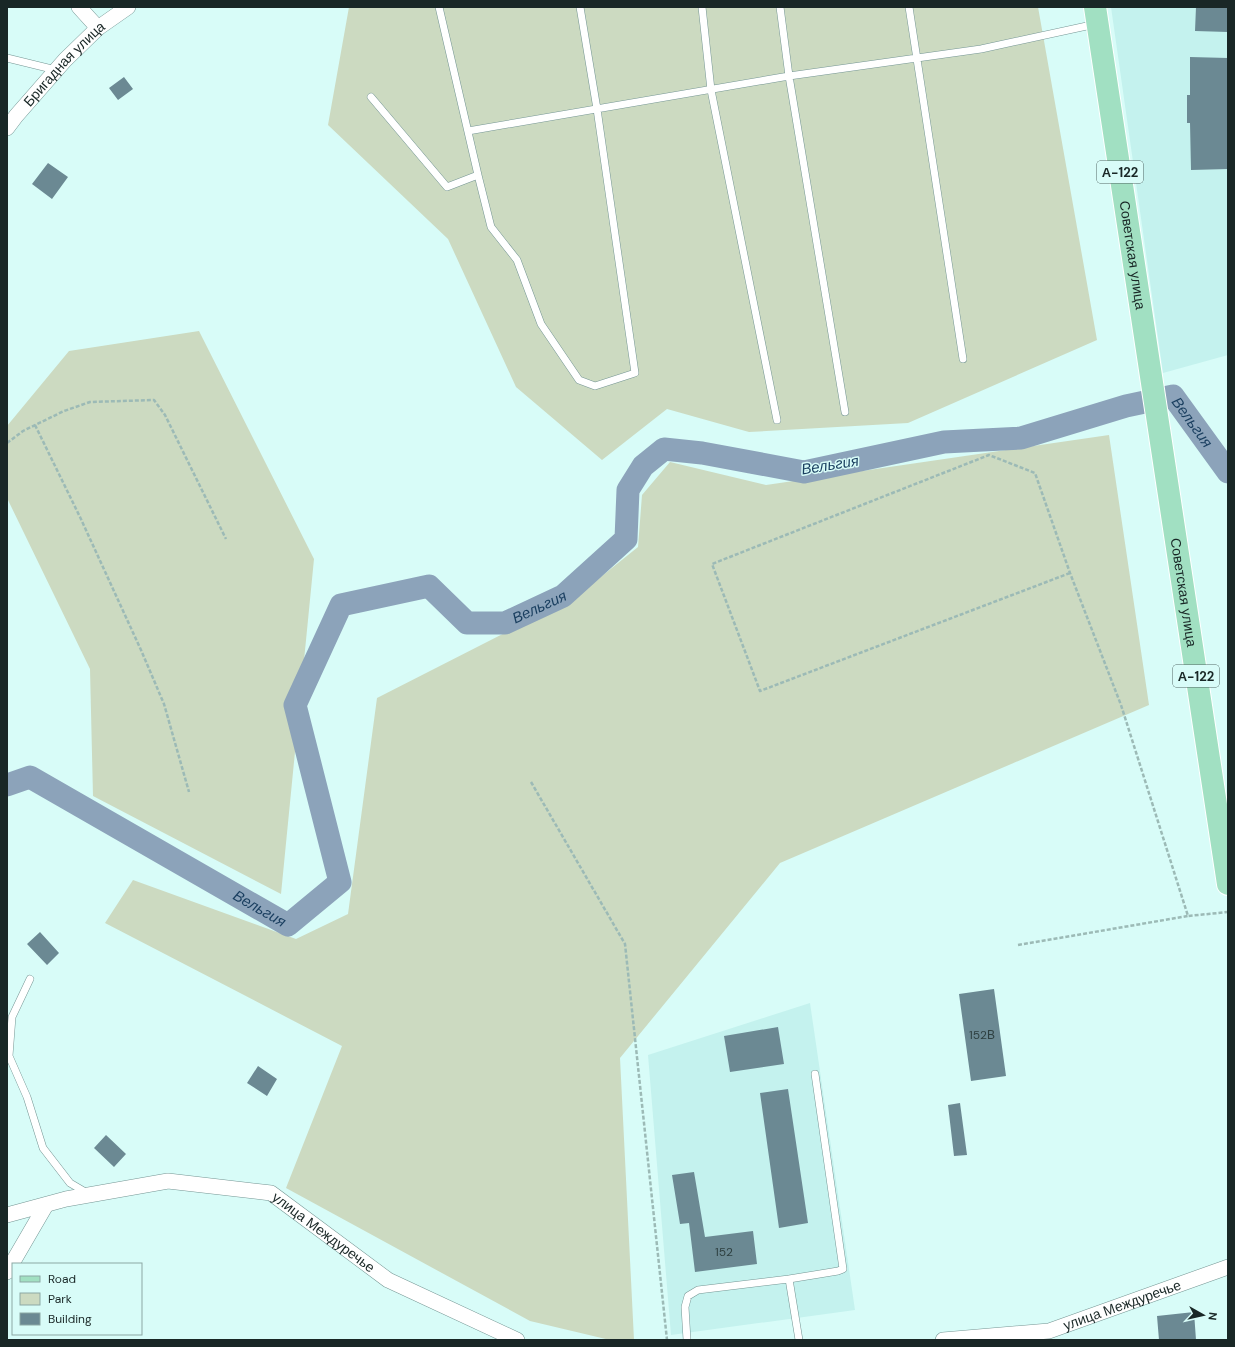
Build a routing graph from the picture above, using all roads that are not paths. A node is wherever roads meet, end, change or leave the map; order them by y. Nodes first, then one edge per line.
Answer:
1 (79, 7) edge
2 (128, 7) edge
3 (439, 7) edge
4 (580, 7) edge
5 (702, 7) edge
6 (780, 7) edge
7 (909, 7) edge
8 (1097, 15) edge
9 (98, 28) junction
10 (7, 58) edge
11 (917, 58) junction
12 (56, 70) junction
13 (790, 76) junction
14 (711, 90) junction
15 (371, 96) dead end
16 (597, 109) junction
17 (7, 128) edge
18 (468, 131) junction
19 (478, 175) junction
20 (962, 359) dead end
21 (845, 412) dead end
22 (777, 420) dead end
23 (1228, 884) edge
24 (30, 979) dead end
25 (815, 1074) dead end
26 (91, 1195) junction
27 (46, 1205) junction
28 (7, 1215) edge
29 (12, 1263) edge
30 (1228, 1268) edge
31 (789, 1280) junction
32 (1046, 1336) edge
33 (515, 1340) edge
34 (687, 1340) edge
35 (799, 1340) edge
36 (943, 1340) edge

1 - 9 street
2 - 9 street, Бригадная улица
3 - 18 lane
4 - 16 lane
5 - 14 lane
6 - 13 lane
7 - 11 lane
8 - 11 lane
8 - 23 main road, Советская улица / А-122
9 - 12 street, Бригадная улица
10 - 12 lane
11 - 13 lane
11 - 20 lane
12 - 17 street, Бригадная улица
13 - 14 lane
13 - 21 lane
14 - 16 lane
14 - 22 lane
15 - 19 lane
16 - 18 lane
16 - 19 lane
18 - 19 lane
24 - 26 lane
25 - 31 lane
26 - 27 street, улица Междуречье
26 - 33 street, улица Междуречье
27 - 28 street, улица Междуречье
27 - 29 street
30 - 32 street, улица Междуречье
31 - 34 lane
31 - 35 lane
32 - 36 street, улица Междуречье

